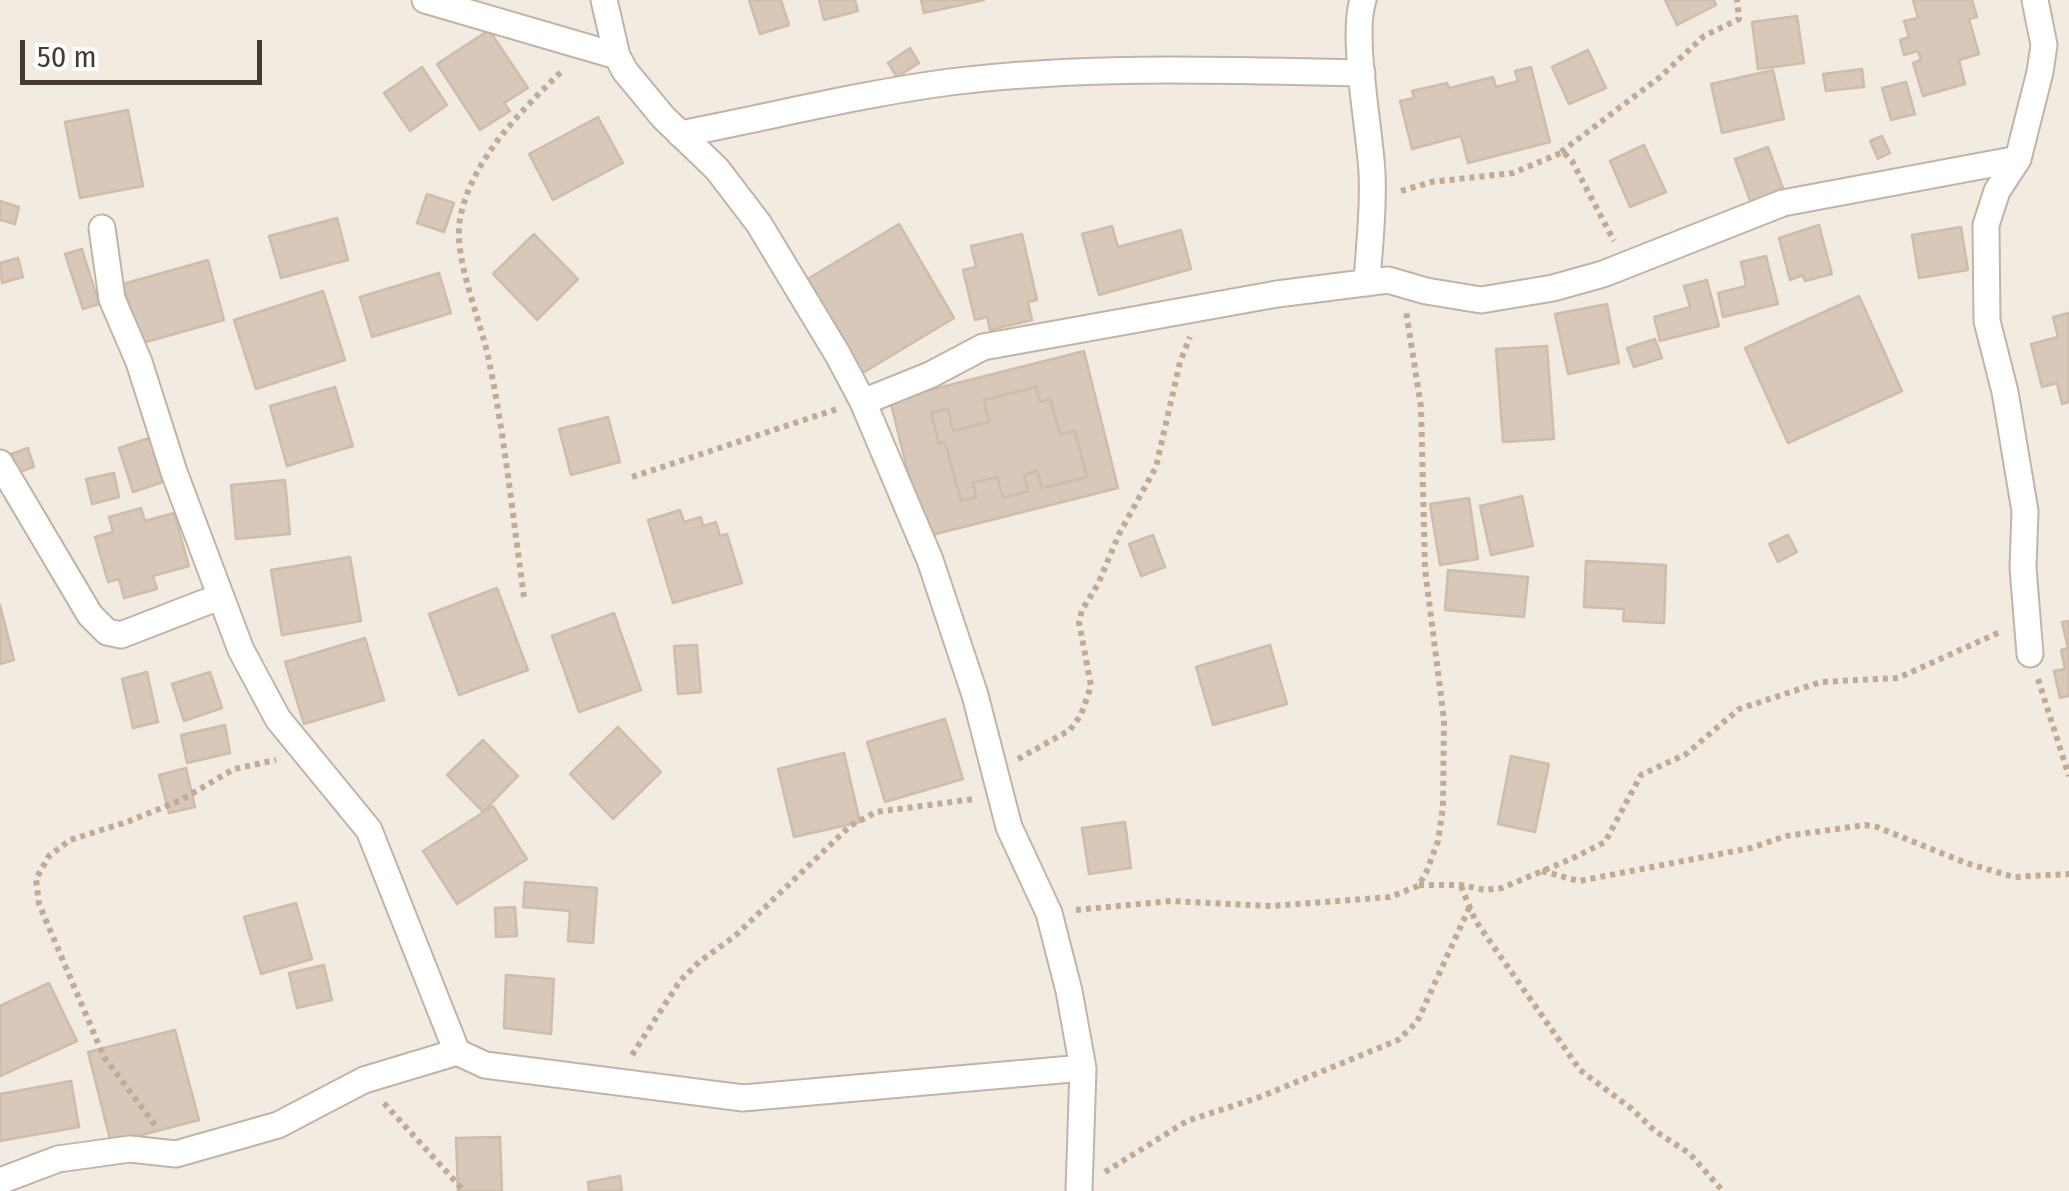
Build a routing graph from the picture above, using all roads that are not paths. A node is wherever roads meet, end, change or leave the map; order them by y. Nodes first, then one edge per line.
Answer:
1 (604, 0) edge
2 (1363, 0) edge
3 (2034, 0) edge
4 (434, 1) edge
5 (617, 56) junction
6 (1362, 73) junction
7 (680, 134) junction
8 (2018, 160) junction
9 (102, 228) dead end
10 (1367, 283) junction
11 (863, 402) junction
12 (0, 464) edge
13 (219, 597) junction
14 (2030, 654) road end
15 (457, 1052) junction
16 (1083, 1068) junction
17 (0, 1181) edge
18 (1079, 1190) edge

1 - 5 street
2 - 6 street
3 - 8 street
4 - 5 street
5 - 7 street
6 - 7 street
6 - 10 street
7 - 11 street
8 - 10 street
8 - 14 street
9 - 13 street
10 - 11 street
11 - 16 street
12 - 13 street
13 - 15 street
15 - 16 street
15 - 17 street
16 - 18 street

